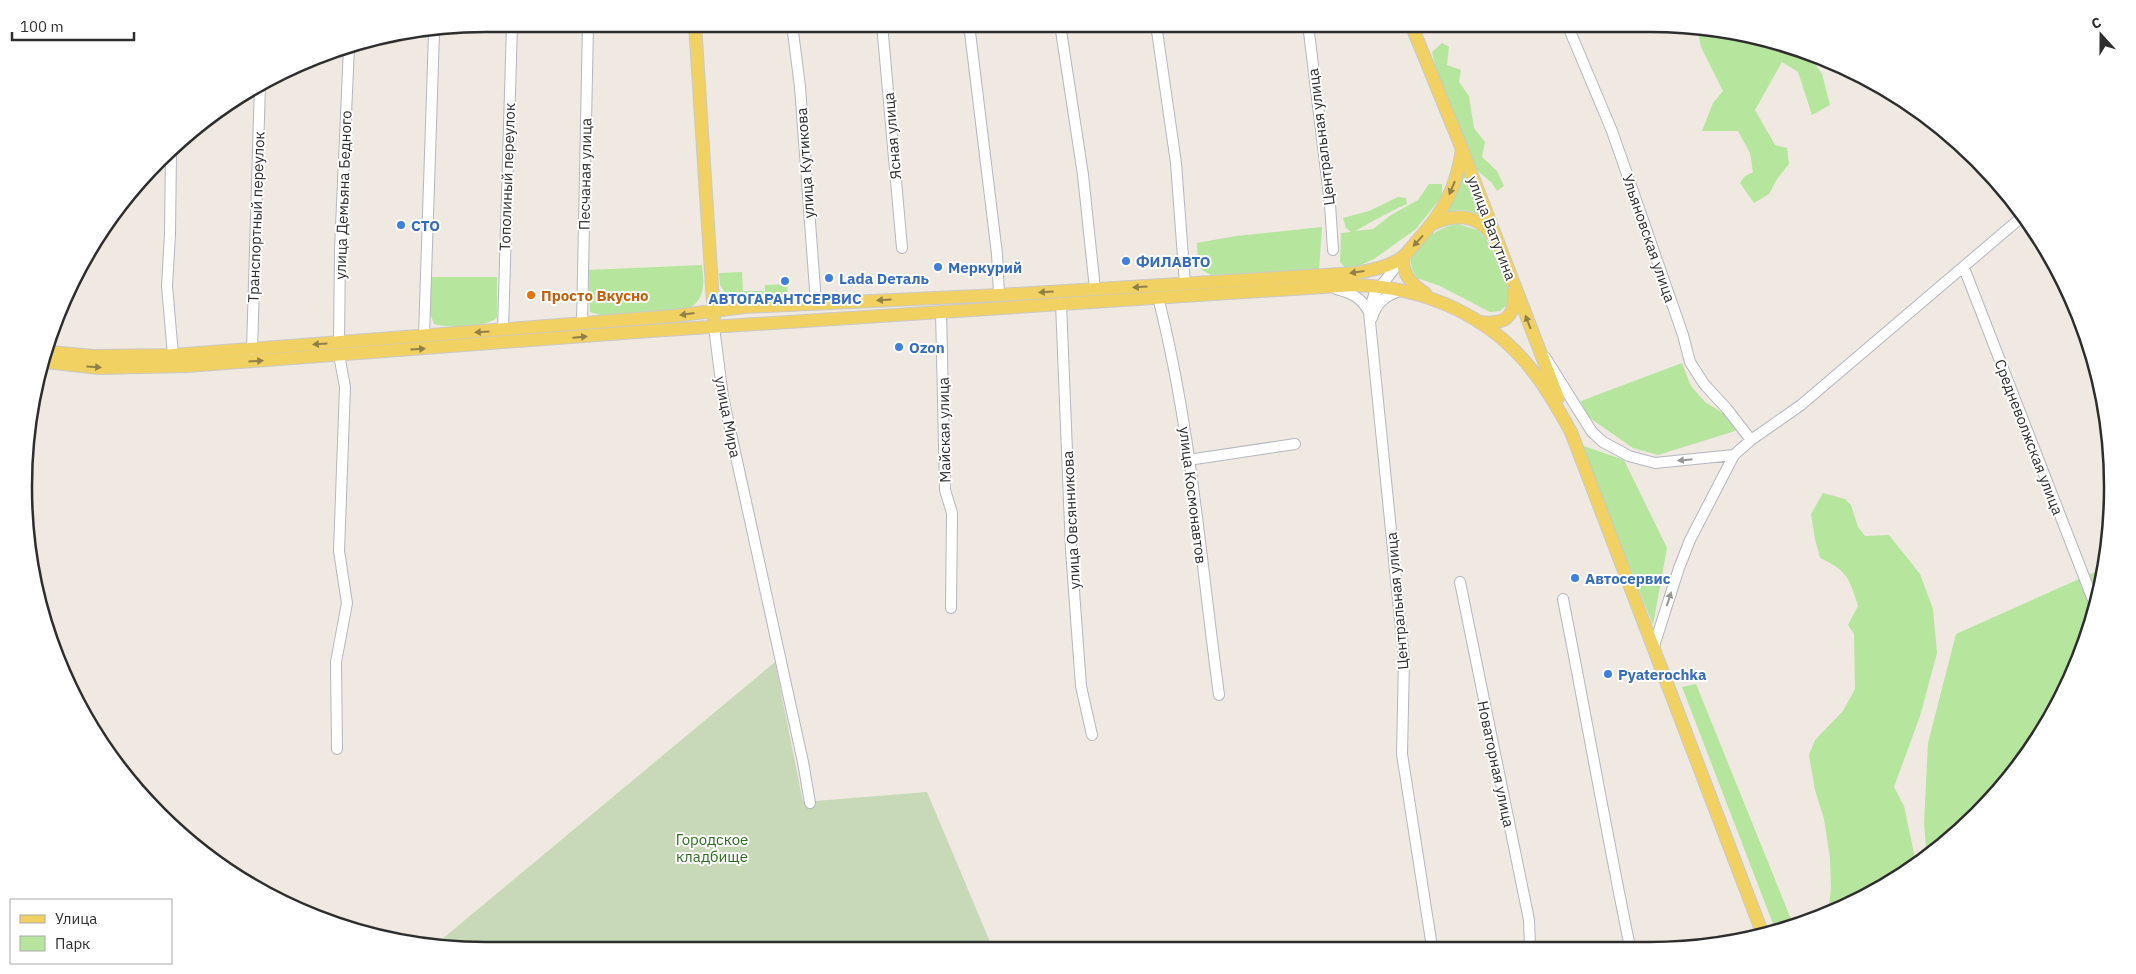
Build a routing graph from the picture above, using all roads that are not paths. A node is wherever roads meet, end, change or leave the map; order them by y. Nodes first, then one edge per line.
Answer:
1 (512, 32) edge
2 (588, 32) edge
3 (696, 32) edge
4 (793, 32) edge
5 (883, 32) edge
6 (970, 32) edge
7 (1061, 32) edge
8 (1157, 32) edge
9 (1309, 32) edge
10 (1413, 32) edge
11 (1570, 32) edge
12 (434, 35) edge
13 (349, 55) edge
14 (260, 93) edge
15 (1462, 149) junction
16 (171, 161) edge
17 (2018, 221) edge
18 (1432, 224) junction
19 (1497, 242) junction
20 (902, 248) dead end
21 (1333, 250) dead end
22 (1403, 257) junction
23 (1964, 268) junction
24 (1184, 284) junction
25 (1380, 286) junction
26 (1514, 286) junction
27 (1330, 287) junction
28 (1094, 289) junction
29 (1402, 290) junction
30 (998, 295) junction
31 (1430, 296) junction
32 (1158, 297) junction
33 (816, 303) junction
34 (1061, 303) junction
35 (713, 311) junction
36 (941, 311) junction
37 (1369, 312) junction
38 (1480, 322) junction
39 (582, 323) junction
40 (1370, 323) junction
41 (714, 327) junction
42 (503, 330) junction
43 (424, 336) junction
44 (1537, 345) junction
45 (339, 349) junction
46 (252, 350) junction
47 (53, 352) edge
48 (173, 356) junction
49 (50, 362) edge
50 (1571, 432) junction
51 (1751, 440) junction
52 (1295, 444) dead end
53 (1734, 455) junction
54 (1188, 460) junction
55 (1460, 582) dead end
56 (2091, 594) edge
57 (1563, 599) dead end
58 (951, 608) dead end
59 (1654, 646) junction
60 (1219, 695) dead end
61 (1092, 735) dead end
62 (337, 749) dead end
63 (810, 803) dead end
64 (1760, 928) edge
65 (1431, 942) edge
66 (1530, 942) edge
67 (1629, 942) edge

1 - 42 street, Тополиный переулок
2 - 39 street, Песчаная улица
3 - 35 main road, улица Мира
4 - 33 street, улица Кутикова
5 - 20 street, Ясная улица
6 - 30 street
7 - 28 street
8 - 24 street
9 - 21 street, Центральная улица
10 - 15 main road, улица Ватутина
11 - 51 street, Ульяновская улица
12 - 43 street
13 - 45 street, улица Демьяна Бедного
14 - 46 street, Транспортный переулок
15 -> 18 main road
15 - 19 main road, улица Ватутина
16 - 48 street
17 - 23 street
18 - 19 main road
18 -> 22 main road
19 - 26 main road, улица Ватутина
22 -> 24 main road
22 - 25 street, Центральная улица
22 - 31 main road
23 - 51 street
23 - 56 street, Средневолжская улица
24 -> 28 main road
25 - 27 main road
25 - 29 main road
25 - 37 street, Центральная улица
26 - 38 main road
44 -> 26 main road, улица Ватутина
27 - 32 main road
27 - 37 street
28 -> 30 main road
29 - 31 main road
29 - 40 street
30 -> 33 main road
31 - 38 main road
32 - 34 main road
32 - 54 street, улица Космонавтов
33 - 35 main road
34 - 36 main road
34 - 61 street, улица Овсянникова
35 -> 39 main road
35 - 41 main road, улица Мира
36 - 41 main road
36 - 58 street, Майская улица
37 - 40 street, Центральная улица
38 - 50 main road
39 - 42 main road
40 - 65 street, Центральная улица
45 -> 41 main road
41 - 63 street, улица Мира
42 -> 43 main road
43 - 45 main road
44 - 50 main road, улица Ватутина
53 -> 44 street
45 -> 46 main road
49 -> 45 main road
45 - 62 street, улица Демьяна Бедного
46 - 48 main road
47 - 48 main road
50 - 59 main road
51 - 53 street
52 - 54 street
59 -> 53 street
54 - 60 street, улица Космонавтов
55 - 66 street, Новаторная улица
57 - 67 street
59 - 64 main road

